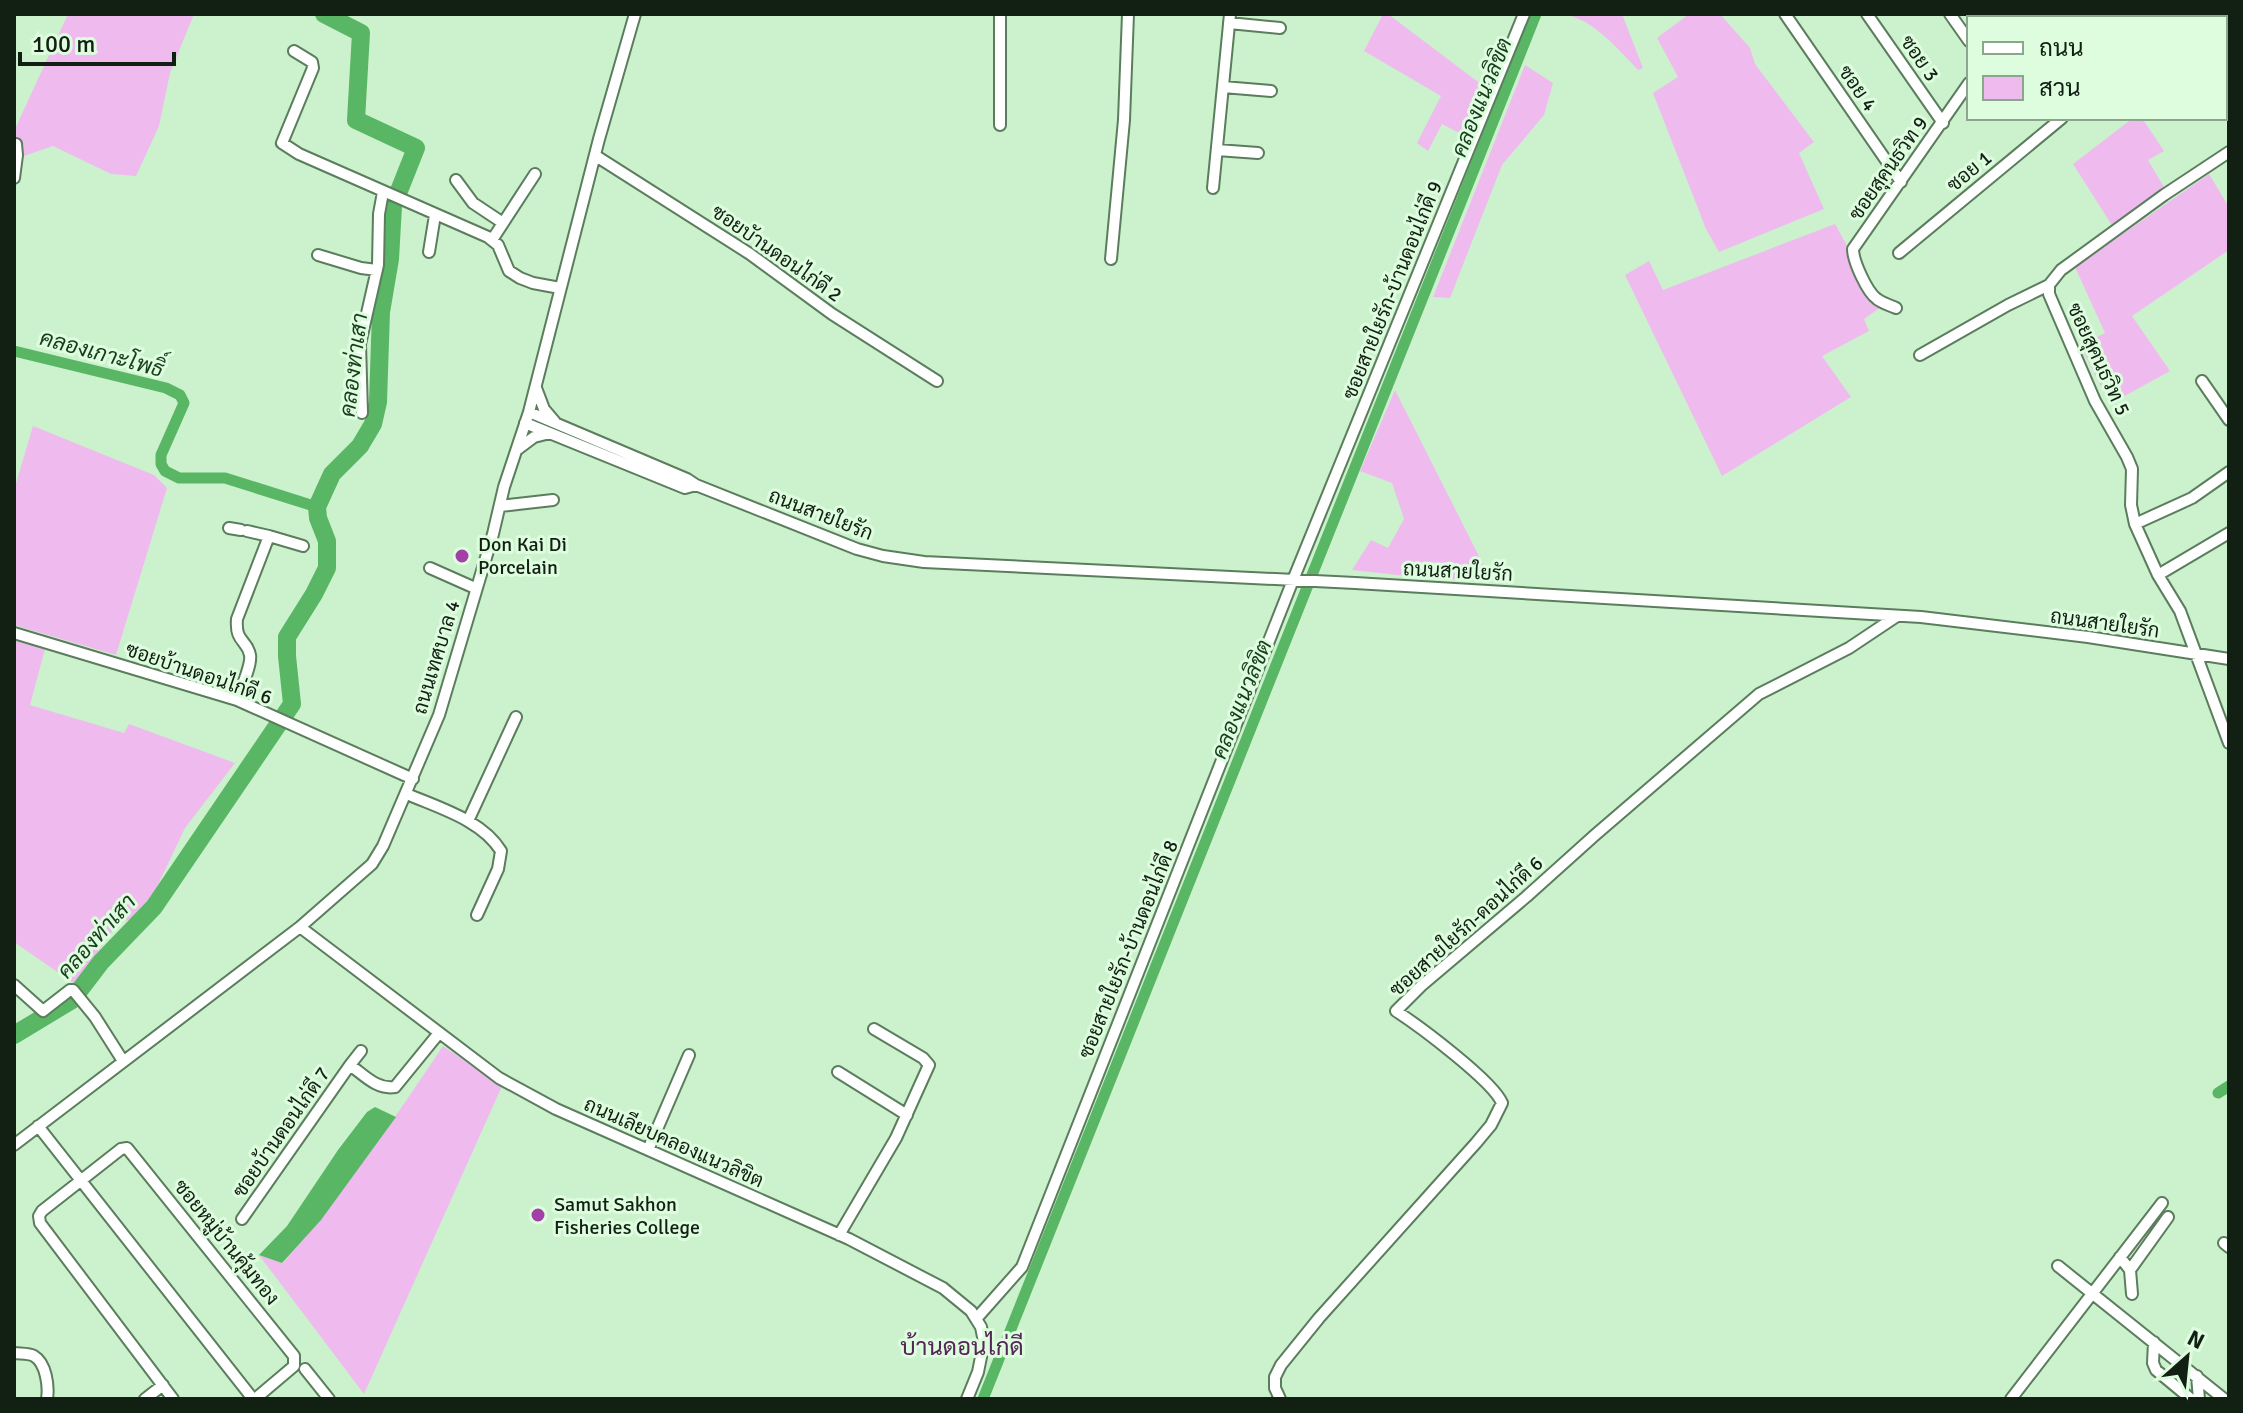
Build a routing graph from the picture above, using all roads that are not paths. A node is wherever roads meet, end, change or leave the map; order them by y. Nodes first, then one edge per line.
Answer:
1 (635, 14) edge
2 (1000, 14) edge
3 (1128, 14) edge
4 (1524, 14) edge
5 (1785, 14) edge
6 (1867, 14) edge
7 (1950, 14) edge
8 (1230, 18) edge
9 (1280, 28) dead end
10 (1967, 38) edge
11 (294, 51) dead end
12 (1967, 86) edge
13 (1223, 87) junction
14 (1271, 91) dead end
15 (2060, 120) edge
16 (1943, 123) junction
17 (1000, 125) dead end
18 (16, 144) dead end
19 (1217, 150) junction
20 (2229, 152) edge
21 (1258, 153) dead end
22 (596, 156) junction
23 (535, 174) dead end
24 (14, 178) edge
25 (456, 180) dead end
26 (1901, 182) junction
27 (1213, 188) dead end
28 (389, 195) junction
29 (435, 215) junction
30 (503, 223) junction
31 (492, 240) junction
32 (429, 252) dead end
33 (1899, 253) dead end
34 (318, 255) dead end
35 (1111, 259) dead end
36 (377, 270) junction
37 (2049, 285) junction
38 (560, 288) junction
39 (1896, 308) dead end
40 (1920, 355) dead end
41 (937, 381) dead end
42 (2202, 381) dead end
43 (535, 386) junction
44 (362, 413) dead end
45 (527, 418) junction
46 (2229, 420) edge
47 (554, 428) junction
48 (516, 450) junction
49 (2229, 472) edge
50 (553, 500) dead end
51 (500, 506) junction
52 (2135, 524) junction
53 (239, 529) dead end
54 (2229, 533) edge
55 (269, 536) junction
56 (303, 546) dead end
57 (430, 568) dead end
58 (2158, 575) junction
59 (1296, 581) junction
60 (475, 588) junction
61 (1897, 616) junction
62 (14, 633) edge
63 (2197, 655) junction
64 (2229, 659) edge
65 (237, 700) junction
66 (516, 717) dead end
67 (2229, 743) edge
68 (413, 779) junction
69 (407, 794) junction
70 (468, 821) junction
71 (477, 915) dead end
72 (300, 927) junction
73 (14, 985) edge
74 (874, 1029) dead end
75 (439, 1033) junction
76 (361, 1051) dead end
77 (689, 1055) dead end
78 (123, 1061) junction
79 (350, 1065) junction
80 (838, 1072) dead end
81 (907, 1115) junction
82 (38, 1126) junction
83 (14, 1145) edge
84 (648, 1150) junction
85 (81, 1180) junction
86 (2162, 1203) dead end
87 (2168, 1217) dead end
88 (242, 1219) dead end
89 (839, 1235) junction
90 (2120, 1257) junction
91 (2058, 1266) dead end
92 (2130, 1270) junction
93 (2093, 1292) junction
94 (2132, 1294) dead end
95 (976, 1319) junction
96 (2154, 1342) junction
97 (14, 1353) edge
98 (305, 1369) dead end
99 (2197, 1376) junction
100 (163, 1385) junction
101 (47, 1399) edge
102 (145, 1399) edge
103 (173, 1399) edge
104 (254, 1399) edge
105 (329, 1399) edge
106 (967, 1399) edge
107 (1280, 1399) edge
108 (2011, 1399) edge
109 (2191, 1399) edge
110 (2199, 1399) edge
111 (2224, 1399) edge

1 - 22 street, ถนนเทศบาล 4
2 - 17 street
3 - 35 street
4 - 59 street, ซอยสายใยรัก-บ้านดอนไก่ดี 9
5 - 26 street, ซอย 4
6 - 16 street, ซอย 3
7 - 10 street
8 - 9 street
8 - 13 street
11 - 28 street
12 - 16 street, ซอยสุคนธวิท 9
13 - 14 street
13 - 19 street
15 - 33 street, ซอย 1
16 - 26 street, ซอยสุคนธวิท 9
18 - 24 street
19 - 21 street
19 - 27 street
20 - 37 street, ซอยสุคนธวิท 5
22 - 38 street, ถนนเทศบาล 4
22 - 41 street, ซอยบัานดอนไก่ดี 2
23 - 30 street
25 - 30 street
26 - 39 street, ซอยสุคนธวิท 9
28 - 29 street
28 - 36 street
29 - 31 street
29 - 32 street
30 - 31 street
31 - 38 street
34 - 36 street
36 - 44 street
37 - 40 street
37 - 52 street, ซอยสุคนธวิท 5
38 - 43 street, ถนนเทศบาล 4
42 - 46 street
43 - 45 street, ถนนเทศบาล 4
43 - 47 street
45 - 47 street, ถนนสายใยรัก
45 - 48 street, ถนนเทศบาล 4
47 - 48 street
47 - 59 street, ถนนสายใยรัก
48 - 51 street, ถนนเทศบาล 4
49 - 52 street
50 - 51 street
51 - 60 street, ถนนเทศบาล 4
52 - 58 street, ซอยสุคนธวิท 5
53 - 55 street
54 - 58 street
55 - 56 street
55 - 65 street
57 - 60 street
58 - 63 street, ซอยสุคนธวิท 5
59 - 61 street, ถนนสายใยรัก
59 - 95 street, ซอยสายใยรัก-บ้านดอนไก่ดี 8
60 - 68 street, ถนนเทศบาล 4
61 - 63 street, ถนนสายใยรัก
61 - 107 street, ซอยสายใยรัก-ดอนไก่ดี 6
62 - 65 street, ซอยบ้านดอนไก่ดี 6
63 - 64 street, ถนนสายใยรัก
63 - 67 street, ซอยสุคนธวิท 5
65 - 68 street, ซอยบ้านดอนไก่ดี 6
66 - 70 street
68 - 69 street, ถนนเทศบาล 4
69 - 70 street
69 - 72 street, ถนนเทศบาล 4
70 - 71 street
72 - 75 street, ถนนเลียบคลองแนวลิขิต
72 - 78 street, ถนนเทศบาล 4
73 - 78 street
74 - 81 street
75 - 79 street, ซอยบ้านดอนไก่ดี 7
75 - 84 street, ถนนเลียบคลองแนวลิขิต
76 - 79 street, ซอยบ้านดอนไก่ดี 7
77 - 84 street
78 - 82 street, ถนนเทศบาล 4
79 - 88 street, ซอยบ้านดอนไก่ดี 7
80 - 81 street
81 - 89 street
82 - 83 street, ถนนเทศบาล 4
82 - 85 street, ซอยหมู่บ้านคุ้มทอง
84 - 89 street, ถนนเลียบคลองแนวลิขิต
85 - 100 street, ซอยหมู่บ้านคุ้มทอง
85 - 104 street, ซอยหมู่บ้านคุ้มทอง
85 - 104 street, ซอยหมู่บ้านคุ้มทอง
86 - 90 street
87 - 92 street
89 - 95 street, ถนนเลียบคลองแนวลิขิต
90 - 92 street
90 - 93 street
91 - 93 street
92 - 94 street
93 - 96 street
93 - 108 street
95 - 106 street
96 - 99 street
96 - 109 street
97 - 101 street
98 - 105 street
99 - 110 street
99 - 111 street
100 - 102 street
100 - 103 street, ซอยหมู่บ้านคุ้มทอง

